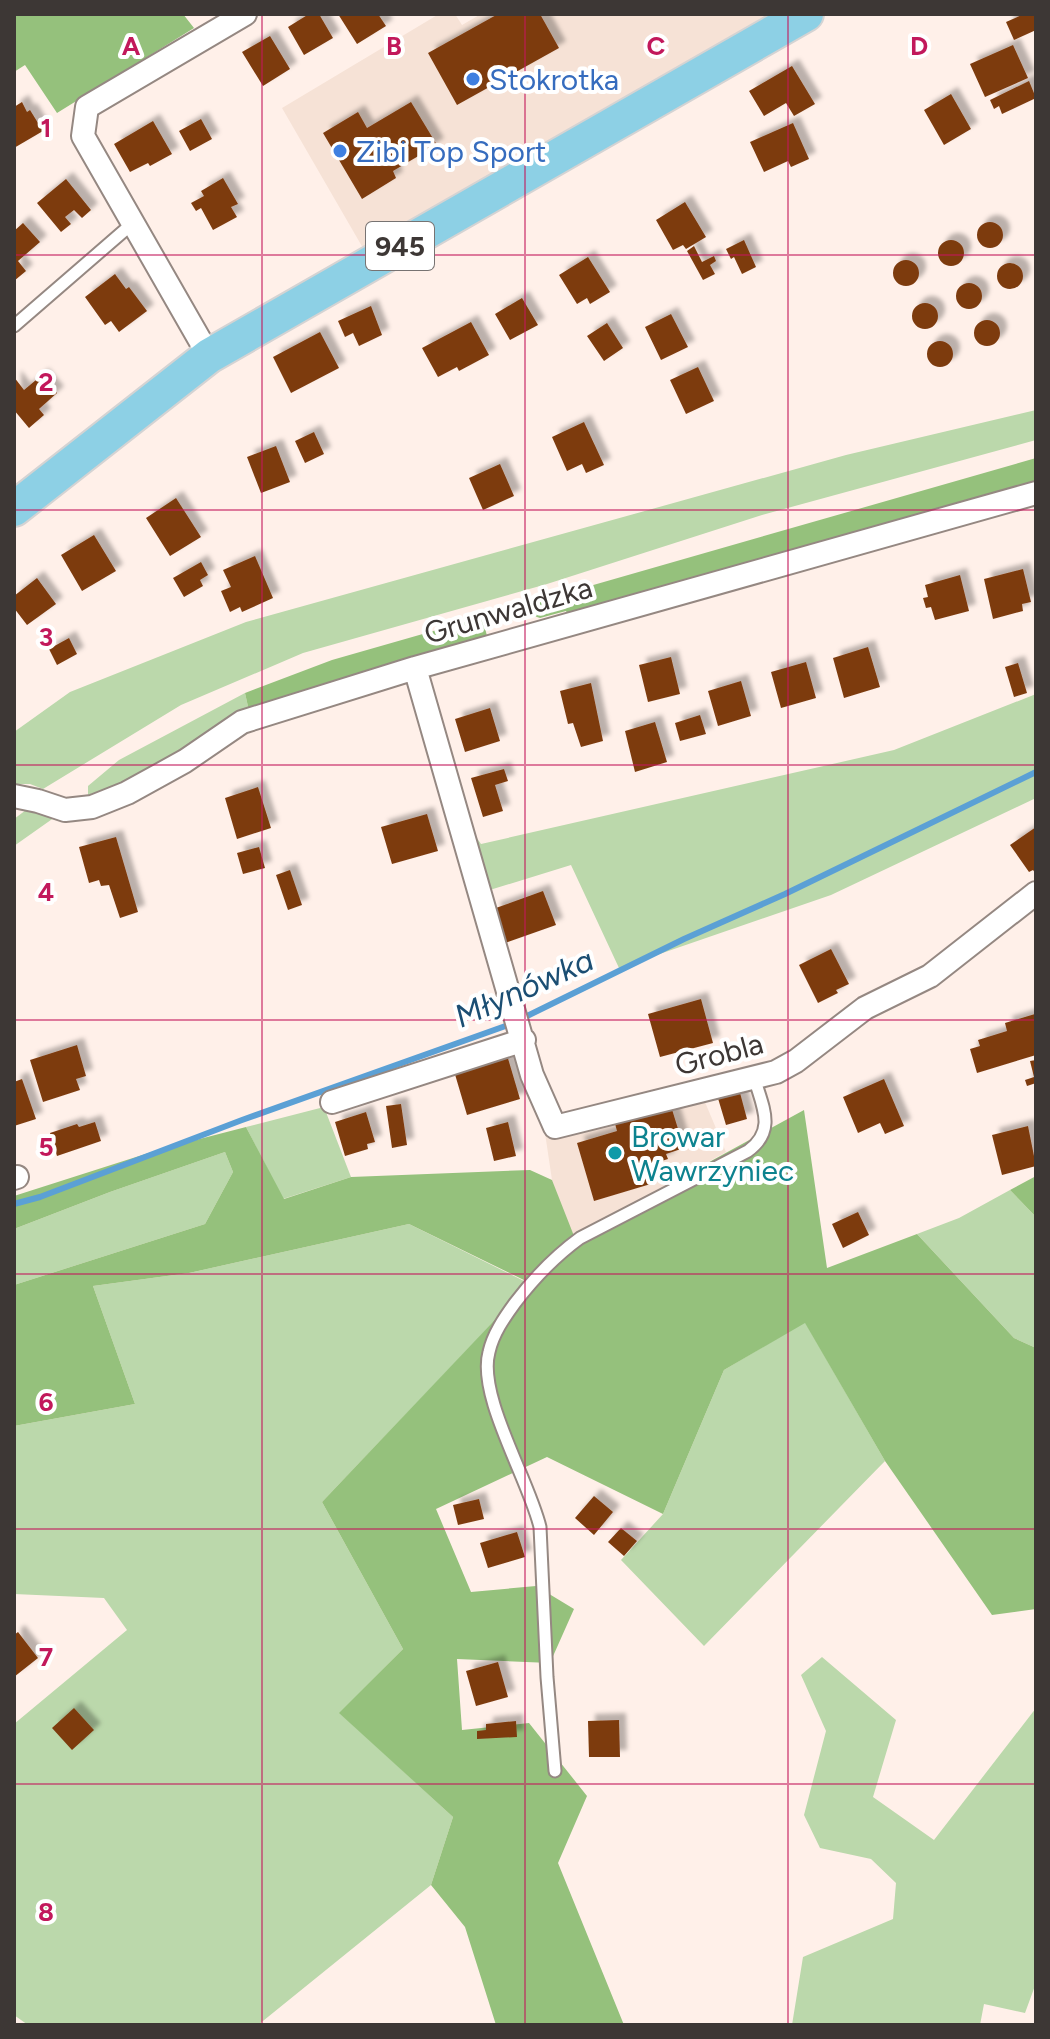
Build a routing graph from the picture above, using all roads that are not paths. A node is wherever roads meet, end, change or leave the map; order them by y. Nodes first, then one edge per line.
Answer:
1 (245, 14) edge
2 (806, 14) edge
3 (133, 223) junction
4 (14, 326) edge
5 (209, 356) junction
6 (1036, 493) edge
7 (14, 509) edge
8 (415, 668) junction
9 (14, 796) edge
10 (1036, 893) edge
11 (524, 1040) junction
12 (754, 1077) junction
13 (332, 1102) dead end
14 (555, 1771) dead end

1 - 3 street
2 - 5 main road, 945
3 - 4 lane
3 - 5 street
5 - 7 main road, 945
6 - 8 street, Grunwaldzka
8 - 9 street, Grunwaldzka
8 - 11 street, Grobla
10 - 12 street, Grobla
11 - 12 street, Grobla
11 - 13 street
12 - 14 lane

